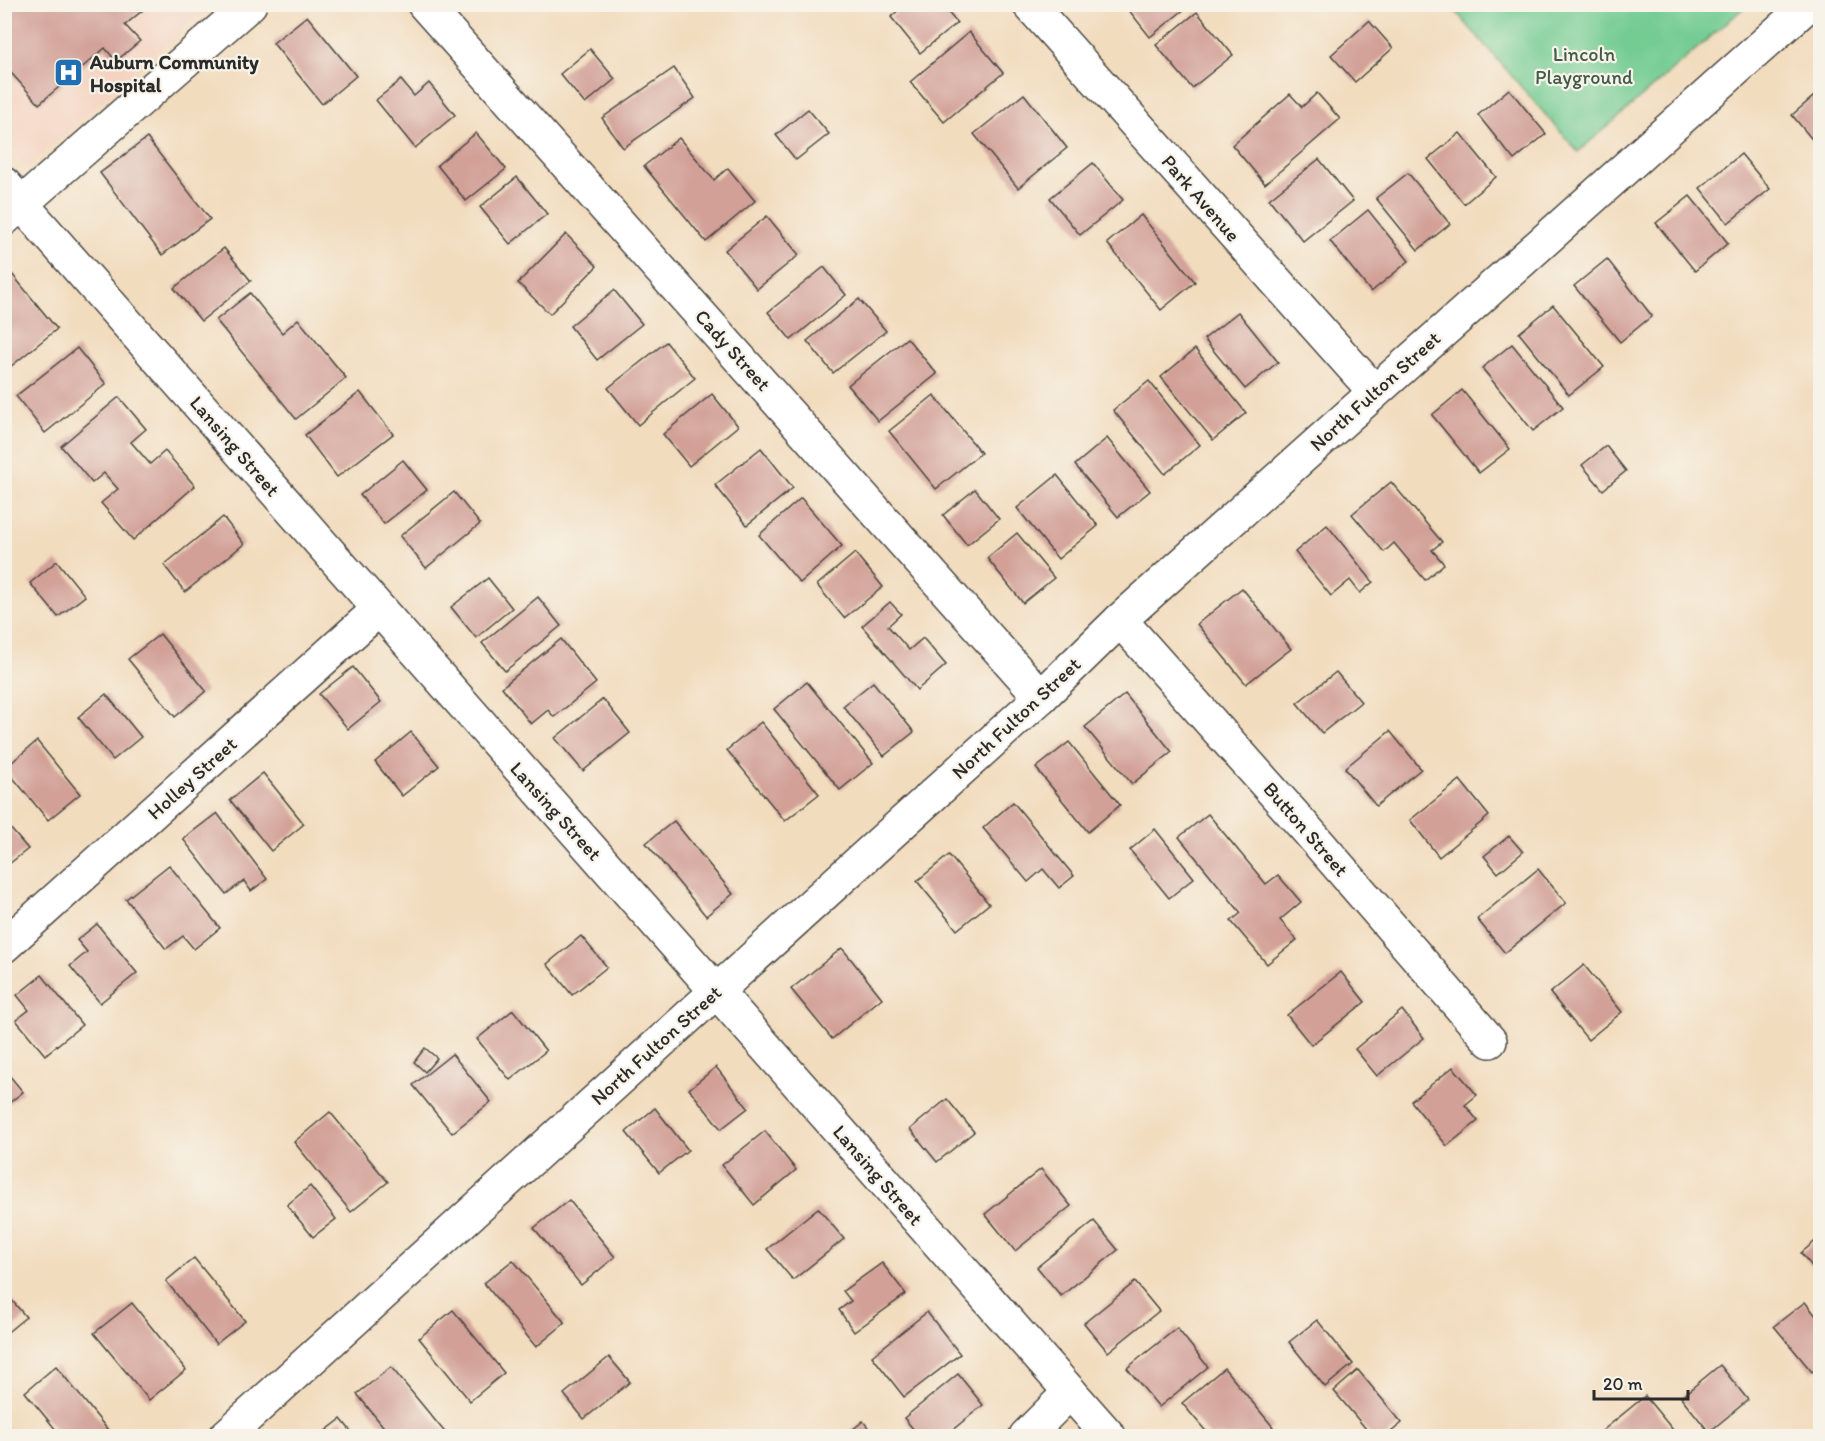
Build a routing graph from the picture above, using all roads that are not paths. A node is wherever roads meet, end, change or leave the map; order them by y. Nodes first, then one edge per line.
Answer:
1 (250, 4) edge
2 (424, 4) edge
3 (1029, 4) edge
4 (1809, 4) edge
5 (10, 202) edge
6 (1374, 391) junction
7 (378, 610) junction
8 (1120, 620) junction
9 (1041, 697) junction
10 (4, 946) edge
11 (716, 991) junction
12 (1490, 1041) dead end
13 (1070, 1392) junction
14 (226, 1437) edge
15 (1026, 1437) edge
16 (1109, 1437) edge

1 - 5 street
2 - 9 street, Cady Street
3 - 6 street, Park Avenue
4 - 6 street, North Fulton Street
5 - 7 street, Lansing Street
6 - 8 street, North Fulton Street
7 - 10 street, Holley Street
7 - 11 street, Lansing Street
8 - 9 street, North Fulton Street
8 - 12 street, Button Street
9 - 11 street, North Fulton Street
11 - 13 street, Lansing Street
11 - 14 street, North Fulton Street
13 - 15 street
13 - 16 street, Lansing Street

